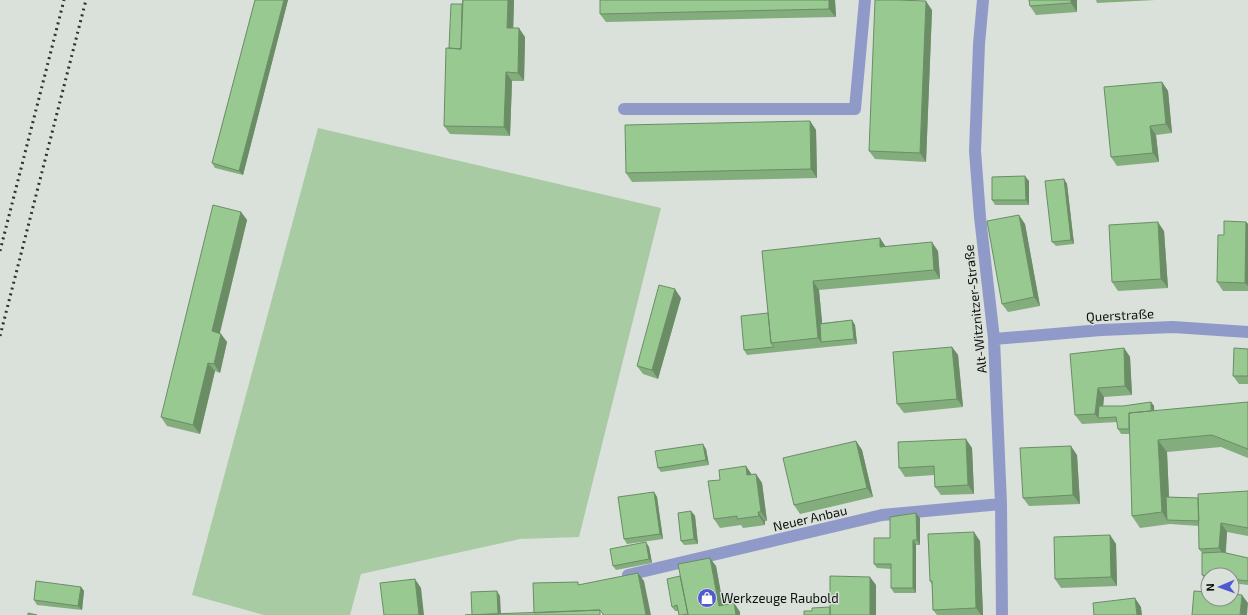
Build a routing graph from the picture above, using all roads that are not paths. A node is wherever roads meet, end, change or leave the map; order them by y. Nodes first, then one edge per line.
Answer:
1 (865, 0) edge
2 (984, 0) edge
3 (624, 109) dead end
4 (1248, 332) edge
5 (994, 339) junction
6 (1001, 504) junction
7 (628, 575) edge
8 (1002, 615) edge

1 - 3 street
2 - 5 street, Alt-Witznitzer-Straße
4 - 5 street, Querstraße
5 - 6 street, Alt-Witznitzer-Straße
6 - 7 street, Neuer Anbau
6 - 8 street, Alt-Witznitzer-Straße

